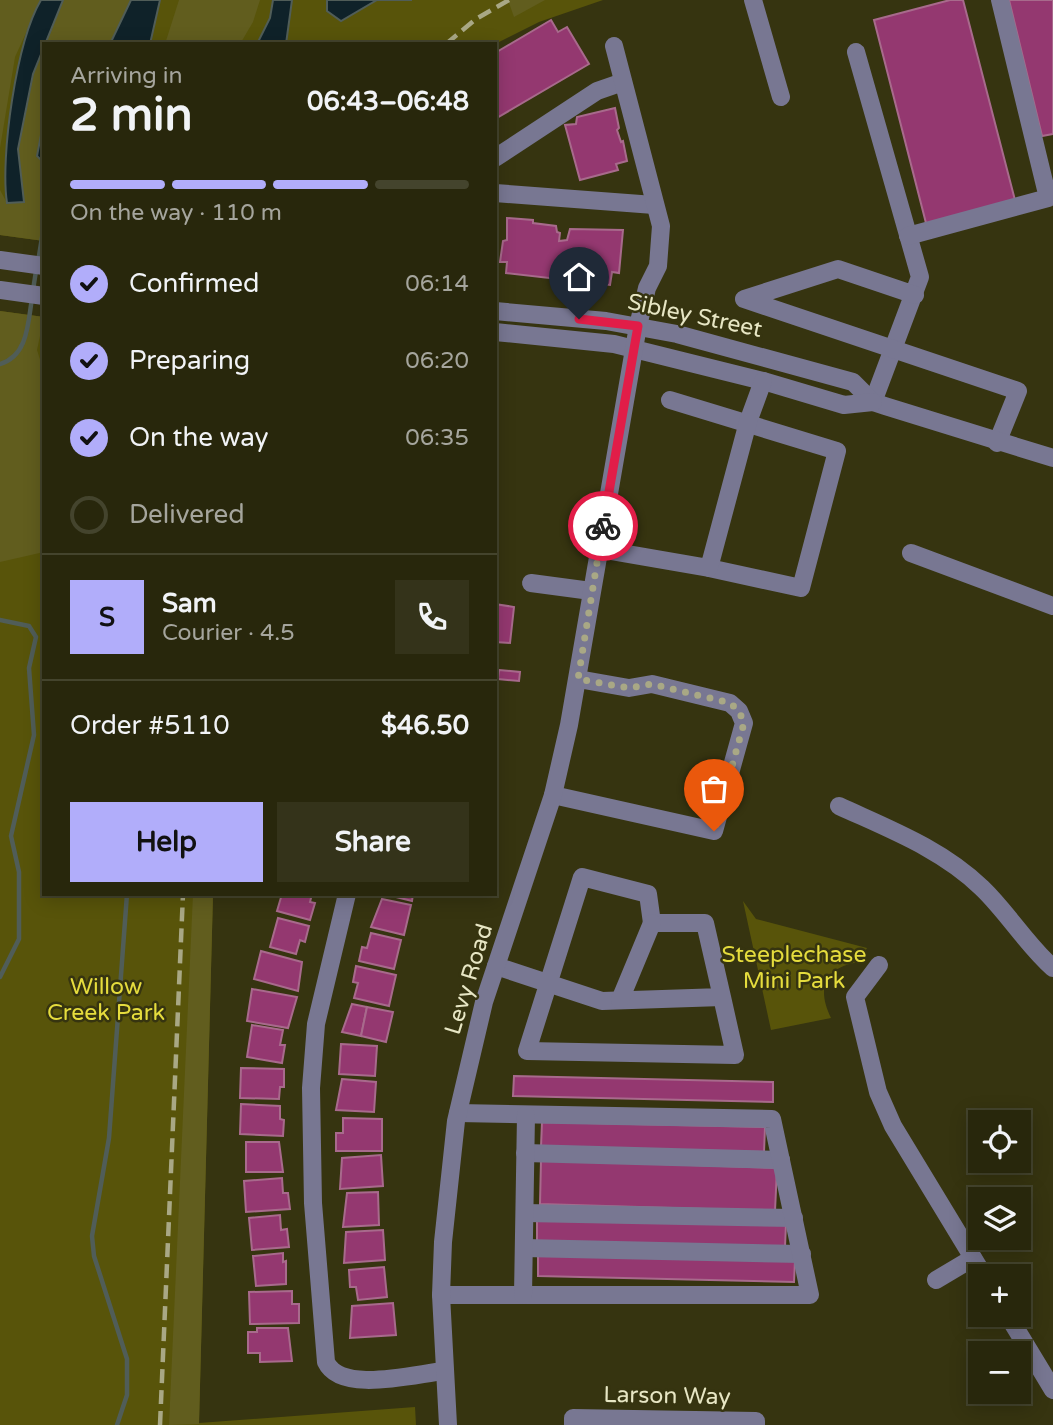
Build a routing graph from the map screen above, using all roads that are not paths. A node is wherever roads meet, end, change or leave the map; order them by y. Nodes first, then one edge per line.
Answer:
1 (753, 0) edge
2 (1000, 0) edge
3 (614, 46) dead end
4 (856, 52) dead end
5 (623, 82) junction
6 (781, 97) dead end
7 (497, 155) edge
8 (497, 193) edge
9 (654, 205) junction
10 (908, 236) junction
11 (9, 261) edge
12 (42, 266) edge
13 (7, 291) edge
14 (915, 295) junction
15 (42, 296) edge
16 (497, 311) edge
17 (638, 326) junction
18 (497, 332) edge
19 (634, 348) junction
20 (895, 349) junction
21 (763, 381) junction
22 (670, 400) dead end
23 (873, 402) junction
24 (748, 422) junction
25 (997, 443) junction
26 (1053, 458) edge
27 (599, 549) junction
28 (911, 553) dead end
29 (709, 568) junction
30 (531, 583) dead end
31 (591, 591) junction
32 (1053, 606) edge
33 (578, 679) junction
34 (553, 795) junction
35 (839, 806) dead end
36 (347, 896) edge
37 (652, 923) junction
38 (879, 965) dead end
39 (496, 966) junction
40 (1053, 968) edge
41 (547, 982) junction
42 (722, 997) junction
43 (620, 1000) junction
44 (458, 1113) junction
45 (526, 1115) junction
46 (525, 1153) junction
47 (781, 1160) junction
48 (525, 1213) junction
49 (794, 1218) junction
50 (524, 1248) junction
51 (802, 1254) junction
52 (973, 1258) junction
53 (977, 1264) edge
54 (936, 1280) dead end
55 (441, 1295) junction
56 (523, 1295) junction
57 (1015, 1327) edge
58 (444, 1371) junction
59 (1053, 1390) edge
60 (573, 1422) edge
61 (448, 1425) edge
62 (757, 1425) edge

1 - 6 street
2 - 10 street
3 - 5 street, Levy Road
4 - 10 street
5 - 7 street
5 - 9 street, Levy Road
8 - 9 street
9 - 17 street, Levy Road
10 - 14 street
11 - 12 street
13 - 15 street
14 - 20 street
14 - 20 street
16 - 17 street, Sibley Street
17 - 19 street, Levy Road
17 - 23 street, Sibley Street
18 - 19 street, Sibley Street
19 - 21 street, Sibley Street
19 - 27 street, Levy Road
20 - 23 street
20 - 25 street
21 - 23 street, Sibley Street
21 - 24 street
22 - 24 street
23 - 25 street, Sibley Street
24 - 29 street
24 - 29 street
25 - 26 street, Sibley Street
27 - 29 street
27 - 31 street, Levy Road
28 - 32 street
30 - 31 street
31 - 33 street, Levy Road
33 - 34 street, Levy Road
33 - 34 street
34 - 39 street, Levy Road
35 - 40 street
36 - 58 street
37 - 41 street
37 - 42 street
37 - 43 street
38 - 52 street
39 - 41 street
39 - 44 street, Levy Road
41 - 42 street
41 - 43 street
42 - 43 street
44 - 45 street
44 - 55 street, Levy Road
45 - 46 street
45 - 47 street
46 - 47 street
46 - 48 street
47 - 49 street
48 - 49 street
48 - 50 street
49 - 51 street
50 - 51 street
50 - 56 street
51 - 56 street
52 - 53 street
52 - 54 street
55 - 56 street
55 - 58 street, Levy Road
57 - 59 street
58 - 61 street, Levy Road
60 - 62 street, Larson Way

